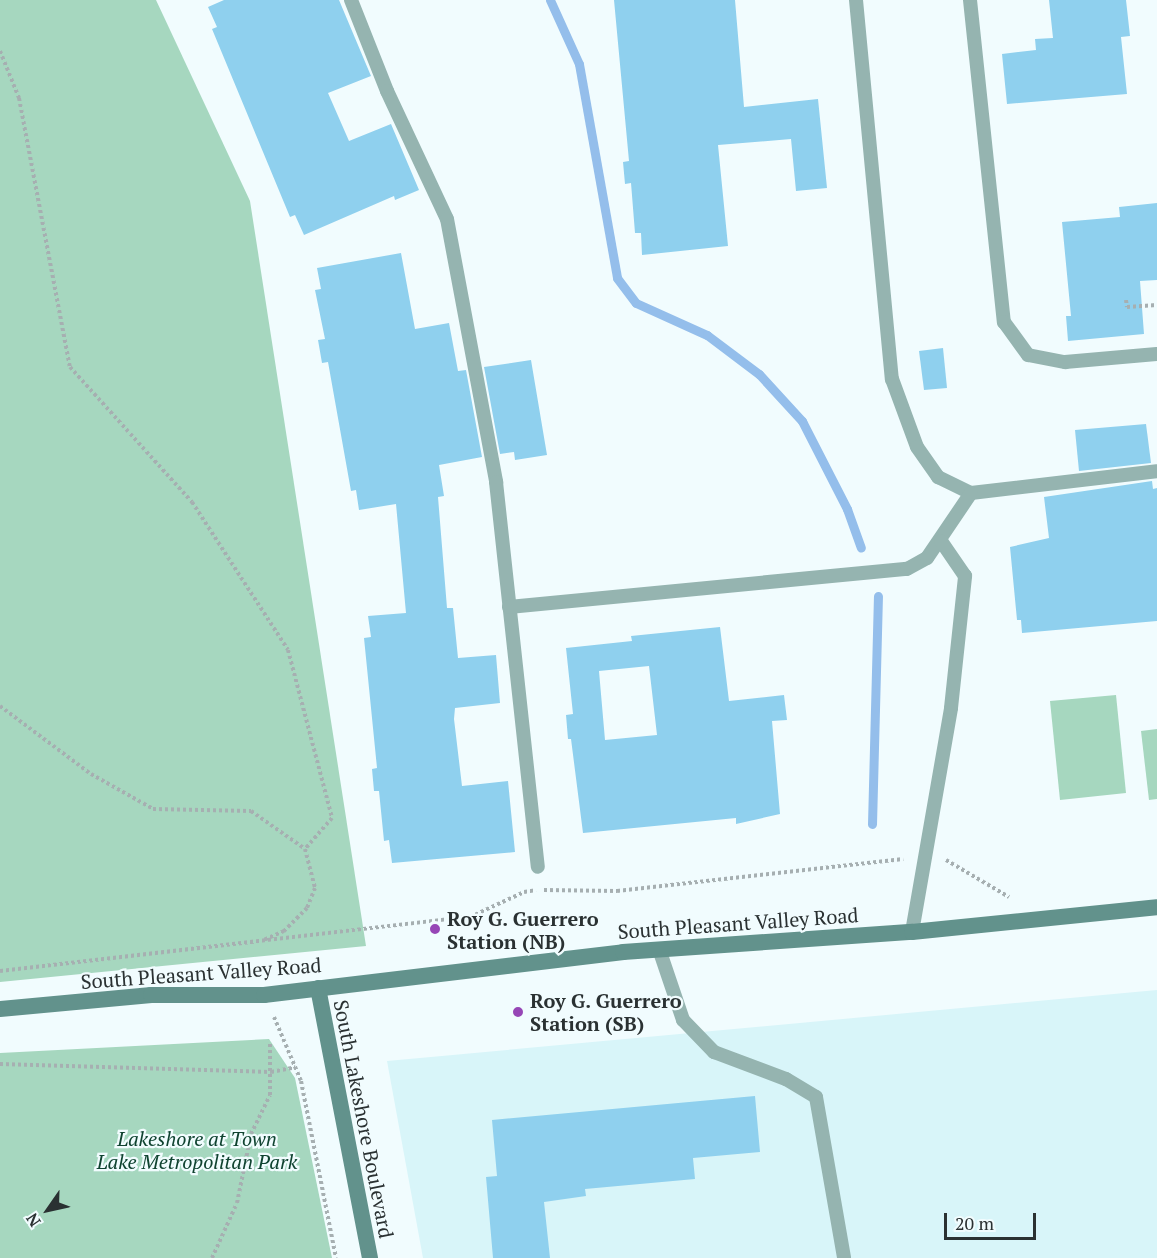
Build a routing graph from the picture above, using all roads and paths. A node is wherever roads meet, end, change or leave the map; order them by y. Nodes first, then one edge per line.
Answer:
1 (351, 0) edge
2 (856, 0) edge
3 (970, 0) edge
4 (0, 51) edge
5 (1126, 300) dead end
6 (1157, 305) edge
7 (1157, 354) edge
8 (1157, 471) edge
9 (971, 493) junction
10 (941, 541) junction
11 (509, 608) junction
12 (0, 706) edge
13 (305, 849) junction
14 (930, 856) junction
15 (538, 867) dead end
16 (1157, 907) edge
17 (1050, 917) junction
18 (912, 932) junction
19 (261, 942) junction
20 (659, 949) junction
21 (0, 970) edge
22 (318, 988) junction
23 (264, 994) junction
24 (0, 1009) edge
25 (270, 1042) dead end
26 (0, 1064) edge
27 (296, 1067) junction
28 (271, 1072) junction
29 (212, 1258) edge
30 (336, 1258) edge
31 (370, 1258) edge
32 (844, 1258) edge

1 - 11 lane
2 - 9 lane
3 - 7 lane
4 - 13 path
5 - 6 path
8 - 9 lane
9 - 10 lane
10 - 11 lane
10 - 14 lane
11 - 15 lane
12 - 13 path
13 - 19 path
14 - 17 path
14 - 18 lane
14 - 19 path
16 - 17 main road, South Pleasant Valley Road
17 - 18 main road, South Pleasant Valley Road
18 - 20 main road, South Pleasant Valley Road
19 - 21 path
20 - 22 main road, South Pleasant Valley Road
20 - 32 lane
22 - 23 main road, South Pleasant Valley Road
22 - 31 main road, South Lakeshore Boulevard
23 - 24 main road, South Pleasant Valley Road
23 - 27 path
25 - 28 path
26 - 28 path
27 - 28 path
27 - 30 path
28 - 29 path

